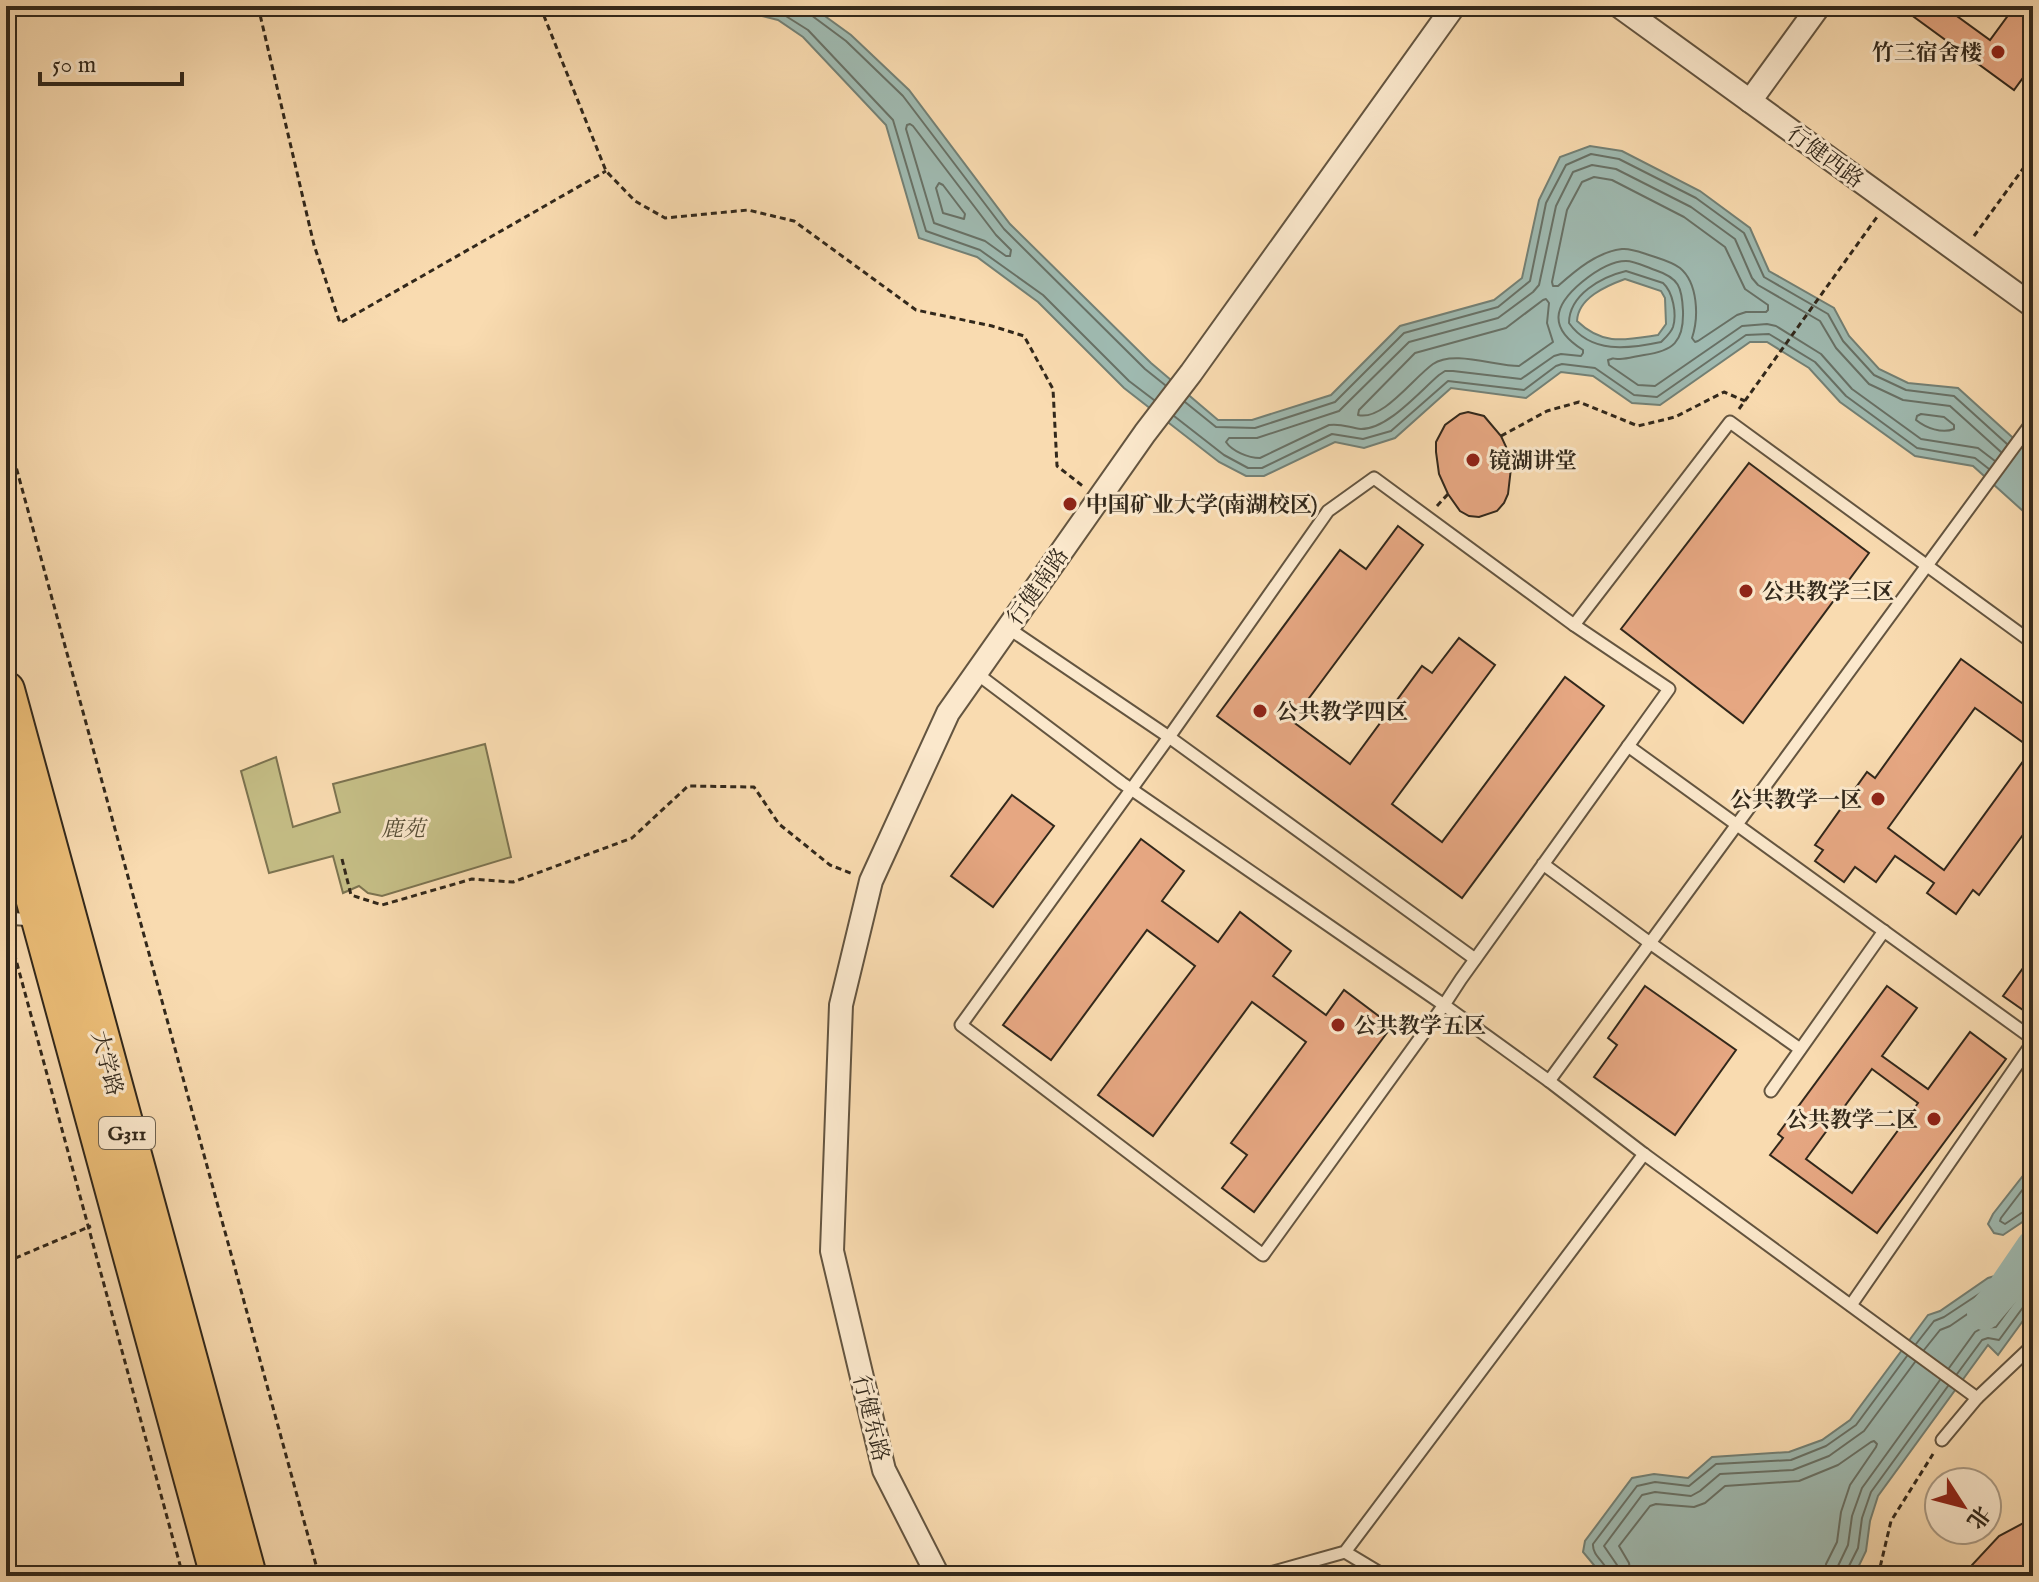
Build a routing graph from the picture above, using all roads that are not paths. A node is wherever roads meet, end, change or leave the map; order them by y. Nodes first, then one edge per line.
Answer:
1 (1454, 6) edge
2 (1619, 6) edge
3 (1819, 6) edge
4 (1750, 101) junction
5 (2033, 306) edge
6 (2033, 421) edge
7 (1926, 566) junction
8 (1574, 625) junction
9 (1008, 628) junction
10 (2033, 643) edge
11 (976, 673) junction
12 (6, 690) edge
13 (1169, 737) junction
14 (1628, 746) junction
15 (1131, 789) junction
16 (6, 795) edge
17 (1737, 824) junction
18 (1543, 864) junction
19 (17, 920) edge
20 (1884, 931) junction
21 (1650, 943) junction
22 (1475, 959) junction
23 (1444, 1005) junction
24 (2033, 1041) edge
25 (1800, 1049) junction
26 (1549, 1081) junction
27 (1771, 1091) dead end
28 (1644, 1154) junction
29 (832, 1251) joint
30 (1851, 1305) junction
31 (2033, 1345) edge
32 (1977, 1398) junction
33 (1942, 1440) road end
34 (1345, 1552) junction
35 (219, 1576) edge
36 (248, 1576) edge
37 (938, 1576) edge
38 (1259, 1576) edge
39 (1385, 1576) edge

1 - 9 street, 行健南路
2 - 4 street, 行健西路
3 - 4 street
4 - 5 street, 行健西路
6 - 7 lane
7 - 8 lane
7 - 10 lane
7 - 17 lane
8 - 13 lane
8 - 14 lane
9 - 11 street, 行健南路
9 - 13 lane
11 - 15 lane
11 - 29 street, 行健南路
12 - 36 highway, 大学路 / G311
13 - 15 lane
13 - 22 lane
14 - 17 lane
14 - 18 lane
15 - 23 lane
15 - 23 lane
16 - 19 highway, 大学路 / G311
17 - 20 lane
17 - 21 lane
18 - 21 lane
18 - 22 lane
19 - 35 highway, 大学路 / G311
20 - 24 lane
20 - 25 lane
21 - 25 lane
21 - 26 lane
22 - 23 lane
23 - 26 lane
24 - 30 lane
25 - 27 lane
26 - 28 lane
28 - 30 lane
28 - 34 lane
29 - 37 street, 行健东路
30 - 32 lane
31 - 32 lane
32 - 33 lane
34 - 38 lane
34 - 39 lane

